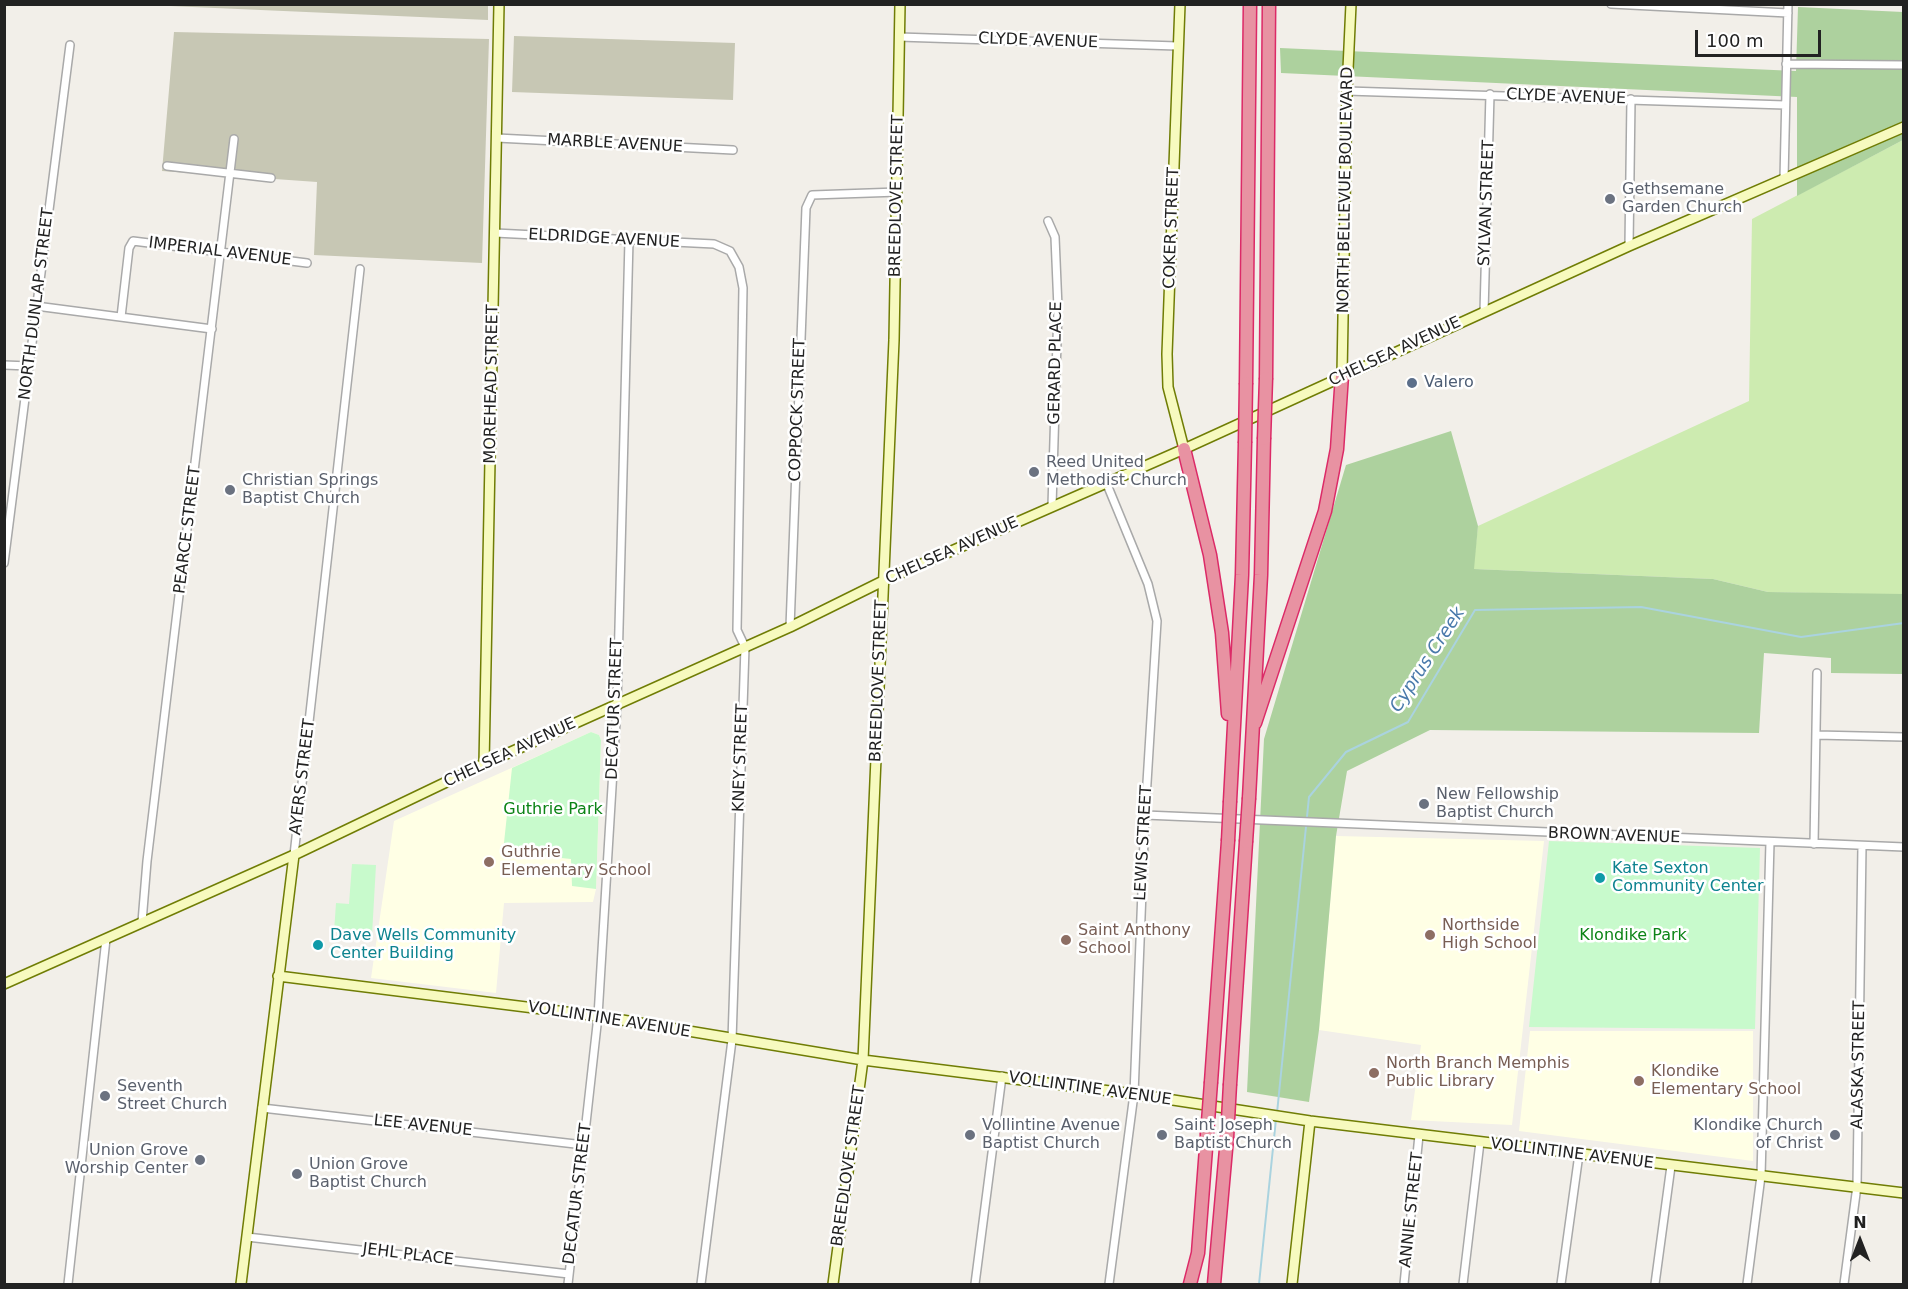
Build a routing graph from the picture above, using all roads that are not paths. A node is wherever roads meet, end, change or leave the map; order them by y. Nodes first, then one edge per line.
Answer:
1 (499, 4) edge
2 (900, 4) edge
3 (1179, 4) edge
4 (1250, 4) edge
5 (1269, 4) edge
6 (1352, 4) edge
7 (1611, 4) edge
8 (1635, 5) edge
9 (1788, 9) edge
10 (898, 37) junction
11 (70, 45) dead end
12 (1177, 46) junction
13 (1786, 64) junction
14 (1904, 65) edge
15 (1347, 91) junction
16 (1490, 94) junction
17 (1631, 99) junction
18 (1785, 105) junction
19 (1904, 127) edge
20 (497, 138) junction
21 (234, 139) dead end
22 (733, 150) dead end
23 (166, 165) dead end
24 (231, 173) junction
25 (271, 178) dead end
26 (1784, 179) junction
27 (898, 192) junction
28 (1048, 220) dead end
29 (495, 233) junction
30 (629, 240) junction
31 (714, 244) joint
32 (1629, 246) junction
33 (221, 252) junction
34 (307, 263) dead end
35 (360, 269) dead end
36 (36, 306) junction
37 (1484, 312) junction
38 (121, 317) junction
39 (212, 329) junction
40 (4, 365) edge
41 (29, 366) junction
42 (1342, 375) junction
43 (1184, 449) junction
44 (1106, 482) junction
45 (1052, 506) junction
46 (4, 564) edge
47 (883, 581) junction
48 (790, 627) junction
49 (745, 647) junction
50 (1817, 673) dead end
51 (617, 705) junction
52 (1255, 723) junction
53 (1816, 735) junction
54 (1904, 737) edge
55 (484, 764) junction
56 (1232, 775) junction
57 (1145, 815) junction
58 (1770, 842) junction
59 (1814, 844) junction
60 (1862, 846) junction
61 (1904, 847) edge
62 (294, 855) junction
63 (142, 922) junction
64 (106, 939) junction
65 (278, 976) junction
66 (4, 984) edge
67 (598, 1016) junction
68 (732, 1040) junction
69 (863, 1060) junction
70 (1002, 1077) junction
71 (1134, 1094) junction
72 (262, 1108) junction
73 (1310, 1121) junction
74 (1419, 1135) junction
75 (1480, 1142) junction
76 (584, 1145) junction
77 (1579, 1154) junction
78 (1671, 1166) junction
79 (1761, 1176) junction
80 (1857, 1186) junction
81 (1904, 1193) edge
82 (247, 1237) junction
83 (569, 1274) junction
84 (68, 1284) edge
85 (241, 1284) edge
86 (568, 1284) edge
87 (701, 1284) edge
88 (833, 1284) edge
89 (975, 1284) edge
90 (1109, 1284) edge
91 (1190, 1284) edge
92 (1214, 1284) edge
93 (1292, 1284) edge
94 (1404, 1284) edge
95 (1463, 1284) edge
96 (1561, 1284) edge
97 (1655, 1284) edge
98 (1747, 1284) edge
99 (1844, 1284) edge

1 - 20 street, MOREHEAD STREET
2 - 10 street, BREEDLOVE STREET
3 - 12 street, COKER STREET
4 - 56 highway, bridge
5 - 52 highway, bridge
6 - 15 street, NORTH BELLEVUE BOULEVARD
7 - 8 street
8 - 9 street
9 - 13 street
10 - 12 street, CLYDE AVENUE
10 - 27 street, BREEDLOVE STREET
11 - 36 street, NORTH DUNLAP STREET
12 - 43 street, COKER STREET
13 - 14 street
13 - 18 street
15 - 16 street, CLYDE AVENUE
15 - 42 street, NORTH BELLEVUE BOULEVARD
16 - 17 street, CLYDE AVENUE
16 - 37 street, SYLVAN STREET
17 - 18 street, CLYDE AVENUE
17 - 32 street
18 - 26 street
19 - 26 street, CHELSEA AVENUE
20 - 22 street, MARBLE AVENUE
20 - 29 street, MOREHEAD STREET
21 - 24 street, PEARCE STREET
23 - 24 street
24 - 25 street
24 - 33 street, PEARCE STREET
26 - 32 street, CHELSEA AVENUE
27 - 47 street, BREEDLOVE STREET
27 - 48 street, COPPOCK STREET
28 - 45 street, GERARD PLACE
29 - 30 street, ELDRIDGE AVENUE
29 - 55 street, MOREHEAD STREET
30 - 31 street, ELDRIDGE AVENUE
30 - 51 street, DECATUR STREET
31 - 49 street, KNEY STREET
32 - 37 street, CHELSEA AVENUE
33 - 34 street, IMPERIAL AVENUE
33 - 38 street, IMPERIAL AVENUE
33 - 39 street, PEARCE STREET
35 - 62 street, AYERS STREET
36 - 38 street
36 - 41 street, NORTH DUNLAP STREET
37 - 42 street, CHELSEA AVENUE
38 - 39 street
39 - 63 street, PEARCE STREET
40 - 41 street
41 - 46 street, NORTH DUNLAP STREET
42 - 43 street, CHELSEA AVENUE
42 - 52 highway
43 - 44 street, CHELSEA AVENUE
43 - 56 highway
44 - 45 street, CHELSEA AVENUE
44 - 57 street, LEWIS STREET
45 - 47 street, CHELSEA AVENUE
47 - 48 street, CHELSEA AVENUE
47 - 69 street, BREEDLOVE STREET
48 - 49 street, CHELSEA AVENUE
49 - 51 street, CHELSEA AVENUE
49 - 68 street, KNEY STREET
50 - 53 street
51 - 55 street, CHELSEA AVENUE
51 - 67 street, DECATUR STREET
52 - 92 highway, bridge
53 - 54 street
53 - 59 street
55 - 62 street, CHELSEA AVENUE
56 - 91 highway, bridge
57 - 58 street, BROWN AVENUE
57 - 71 street, LEWIS STREET
58 - 59 street, BROWN AVENUE
58 - 79 street
59 - 60 street, BROWN AVENUE
60 - 61 street, BROWN AVENUE
60 - 80 street, ALASKA STREET
62 - 63 street, CHELSEA AVENUE
62 - 65 street, AYERS STREET
63 - 64 street, CHELSEA AVENUE
64 - 66 street, CHELSEA AVENUE
64 - 84 street
65 - 67 street, VOLLINTINE AVENUE
65 - 72 street, AYERS STREET
67 - 68 street, VOLLINTINE AVENUE
67 - 76 street, DECATUR STREET
68 - 69 street, VOLLINTINE AVENUE
68 - 87 street, KNEY STREET
69 - 70 street, VOLLINTINE AVENUE
69 - 88 street, BREEDLOVE STREET
70 - 71 street, VOLLINTINE AVENUE
70 - 89 street
71 - 73 street, VOLLINTINE AVENUE
71 - 90 street, LEWIS STREET
72 - 76 street, LEE AVENUE
72 - 82 street, AYERS STREET
73 - 74 street, VOLLINTINE AVENUE
73 - 93 street
74 - 75 street, VOLLINTINE AVENUE
74 - 94 street, ANNIE STREET
75 - 77 street, VOLLINTINE AVENUE
75 - 95 street
76 - 83 street, DECATUR STREET
77 - 78 street, VOLLINTINE AVENUE
77 - 96 street
78 - 79 street, VOLLINTINE AVENUE
78 - 97 street
79 - 80 street, VOLLINTINE AVENUE
79 - 98 street
80 - 81 street, VOLLINTINE AVENUE
80 - 99 street, ALASKA STREET
82 - 83 street, JEHL PLACE
82 - 85 street, AYERS STREET
83 - 86 street, DECATUR STREET

